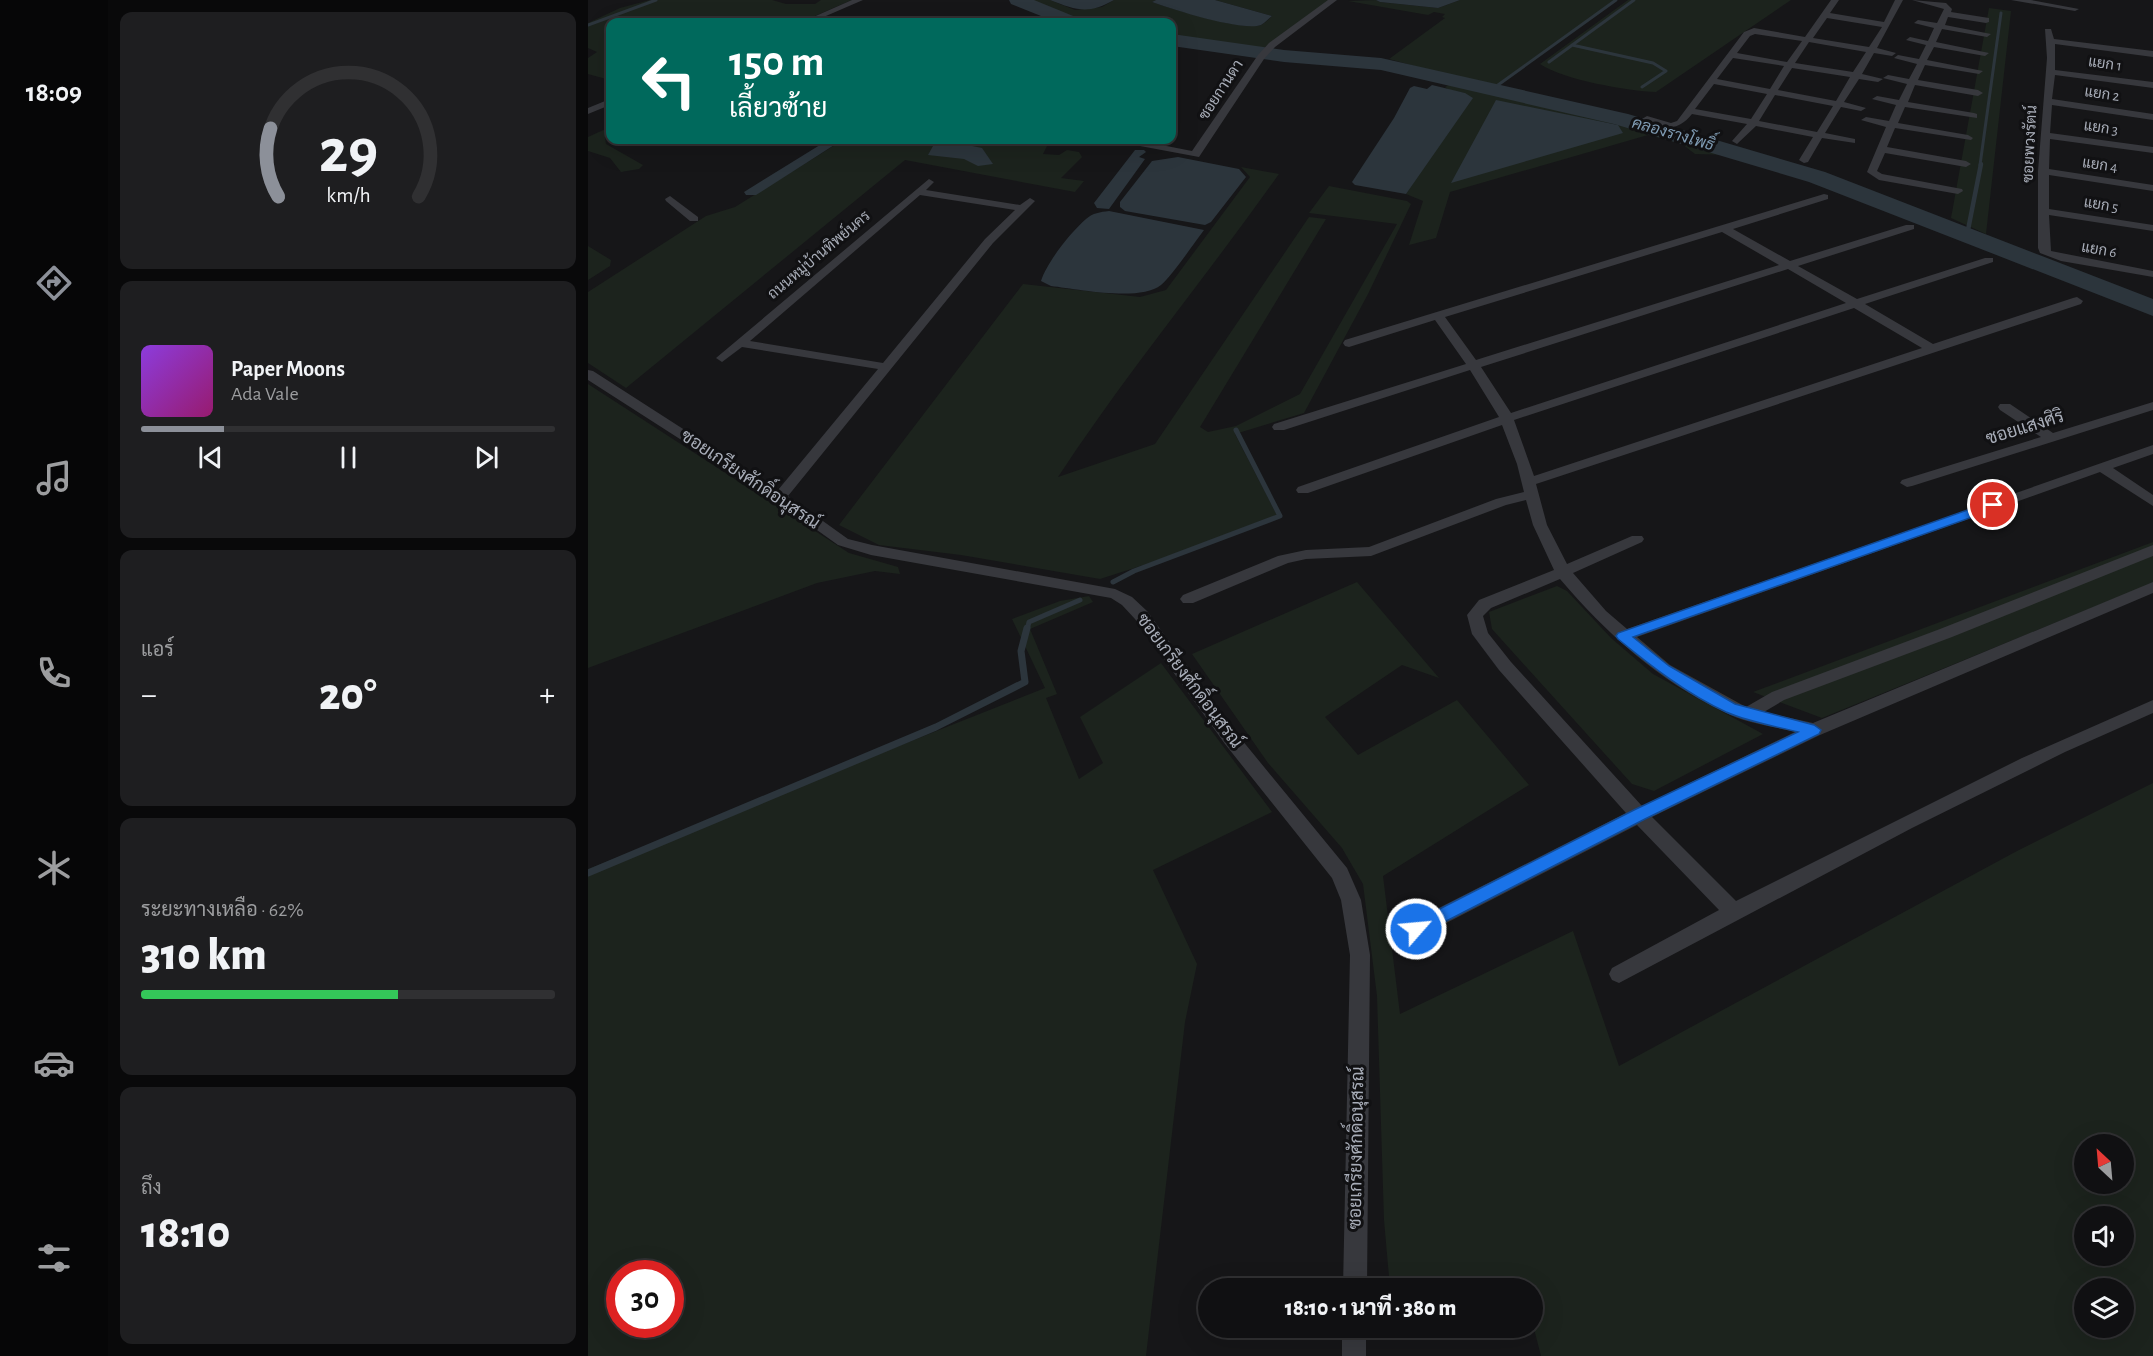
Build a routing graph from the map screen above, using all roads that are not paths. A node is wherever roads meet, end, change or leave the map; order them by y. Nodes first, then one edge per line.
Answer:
1 (859, 0) edge
2 (1334, 0) edge
3 (1835, 0) edge
4 (1899, 0) edge
5 (1916, 0) edge
6 (2015, 0) edge
7 (2079, 0) edge
8 (1946, 14) junction
9 (1825, 15) junction
10 (816, 18) edge
11 (1986, 20) dead end
12 (1918, 23) dead end
13 (1887, 24) junction
14 (1940, 27) junction
15 (1987, 33) dead end
16 (1808, 39) junction
17 (1910, 40) dead end
18 (1932, 44) junction
19 (1871, 49) junction
20 (1984, 53) dead end
21 (2153, 54) edge
22 (1731, 55) junction
23 (1922, 62) junction
24 (1790, 64) junction
25 (1979, 71) dead end
26 (2052, 72) junction
27 (1855, 75) junction
28 (1711, 81) junction
29 (1914, 82) junction
30 (2153, 85) edge
31 (1773, 92) junction
32 (1978, 93) dead end
33 (1877, 99) dead end
34 (2047, 101) junction
35 (606, 104) edge
36 (1839, 104) junction
37 (1903, 104) junction
38 (1861, 108) dead end
39 (588, 111) edge
40 (1690, 111) junction
41 (1974, 116) dead end
42 (2153, 117) edge
43 (1647, 119) dead end
44 (1866, 120) dead end
45 (1753, 123) junction
46 (1891, 124) junction
47 (2045, 135) junction
48 (1820, 136) junction
49 (1968, 138) dead end
50 (1737, 141) dead end
51 (1852, 141) dead end
52 (1142, 144) edge
53 (1881, 149) junction
54 (2153, 150) edge
55 (1804, 160) dead end
56 (1966, 164) dead end
57 (2043, 171) junction
58 (929, 182) dead end
59 (2153, 188) edge
60 (1958, 191) dead end
61 (919, 192) junction
62 (1824, 197) dead end
63 (670, 199) dead end
64 (2043, 211) junction
65 (694, 219) dead end
66 (1722, 227) junction
67 (1910, 227) dead end
68 (2153, 228) edge
69 (2044, 248) joint
70 (1989, 260) dead end
71 (1787, 266) junction
72 (2153, 274) edge
73 (2077, 301) dead end
74 (1860, 304) junction
75 (1438, 316) junction
76 (740, 343) junction
77 (1349, 343) dead end
78 (1932, 349) junction
79 (722, 358) dead end
80 (1473, 364) junction
81 (887, 367) junction
82 (588, 374) edge
83 (2005, 406) dead end
84 (2153, 406) edge
85 (1506, 419) junction
86 (1279, 427) dead end
87 (2053, 439) junction
88 (2153, 449) edge
89 (2102, 466) junction
90 (1907, 483) dead end
91 (1530, 488) junction
92 (1303, 490) dead end
93 (780, 496) junction
94 (2153, 502) edge
95 (1636, 539) dead end
96 (2153, 550) edge
97 (1563, 572) junction
98 (2153, 587) edge
99 (1188, 599) dead end
100 (1623, 636) junction
101 (2153, 706) edge
102 (1747, 714) junction
103 (1814, 730) junction
104 (1639, 814) junction
105 (1733, 911) junction
106 (1416, 929) dead end
107 (1619, 974) dead end
108 (1355, 1278) edge
109 (1354, 1338) edge
110 (1354, 1356) edge

1 - 10 street
2 - 52 street, ซอยกานดา
3 - 9 street
4 - 13 street
5 - 8 street
6 - 7 street
8 - 11 street
8 - 14 street
9 - 13 street
9 - 16 street
12 - 14 street
13 - 19 street
14 - 15 street
14 - 18 street
16 - 19 street
16 - 22 street
16 - 24 street
17 - 18 street
18 - 20 street
18 - 23 street
19 - 23 street
19 - 27 street
21 - 26 street, ซอยพวงรัตน์
22 - 24 street
22 - 28 street
23 - 25 street
23 - 29 street
24 - 27 street
24 - 31 street
26 - 30 street, แยก 1
26 - 34 street, ซอยพวงรัตน์
27 - 29 street
27 - 36 street
28 - 31 street
28 - 40 street
29 - 32 street
29 - 37 street
31 - 36 street
31 - 45 street
33 - 37 street
34 - 42 street, แยก 2
34 - 47 street, ซอยพวงรัตน์
35 - 39 street
36 - 38 street
36 - 48 street
37 - 41 street
37 - 46 street
40 - 43 street
40 - 45 street
44 - 46 street
45 - 48 street
45 - 50 street
46 - 49 street
46 - 53 street
47 - 54 street, แยก 3
47 - 57 street, ซอยพวงรัตน์
48 - 51 street
48 - 55 street
53 - 56 street
53 - 60 street
57 - 59 street, แยก 4
57 - 64 street, ซอยพวงรัตน์
58 - 61 street, ถนนหมู่บ้านทิพย์นคร
61 - 76 street, ถนนหมู่บ้านทิพย์นคร
61 - 81 street
62 - 66 street
63 - 65 street
64 - 68 street, แยก 5
64 - 69 street, ซอยพวงรัตน์
66 - 71 street
66 - 75 street
67 - 71 street
69 - 72 street, แยก 6
70 - 74 street
71 - 74 street
71 - 80 street
73 - 78 street
74 - 78 street
74 - 85 street
75 - 77 street
75 - 80 street
76 - 79 street, ถนนหมู่บ้านทิพย์นคร
76 - 81 street
78 - 91 street
80 - 85 street
80 - 86 street
81 - 93 street
82 - 93 street, ซอยเกรียงศักดิ์อนุสรณ์
83 - 87 street
84 - 87 street, ซอยแสงศิริ
85 - 91 street
85 - 92 street
87 - 90 street, ซอยแสงศิริ
88 - 89 street
89 - 94 street
89 - 100 street
91 - 97 street
91 - 99 street
93 - 108 street, ซอยเกรียงศักดิ์อนุสรณ์
95 - 97 street
96 - 102 street
97 - 100 street
97 - 104 street
98 - 103 street
100 - 102 street
101 - 105 street
102 - 103 street
103 - 104 street
104 - 105 street
104 - 106 street
105 - 107 street
109 - 110 street

